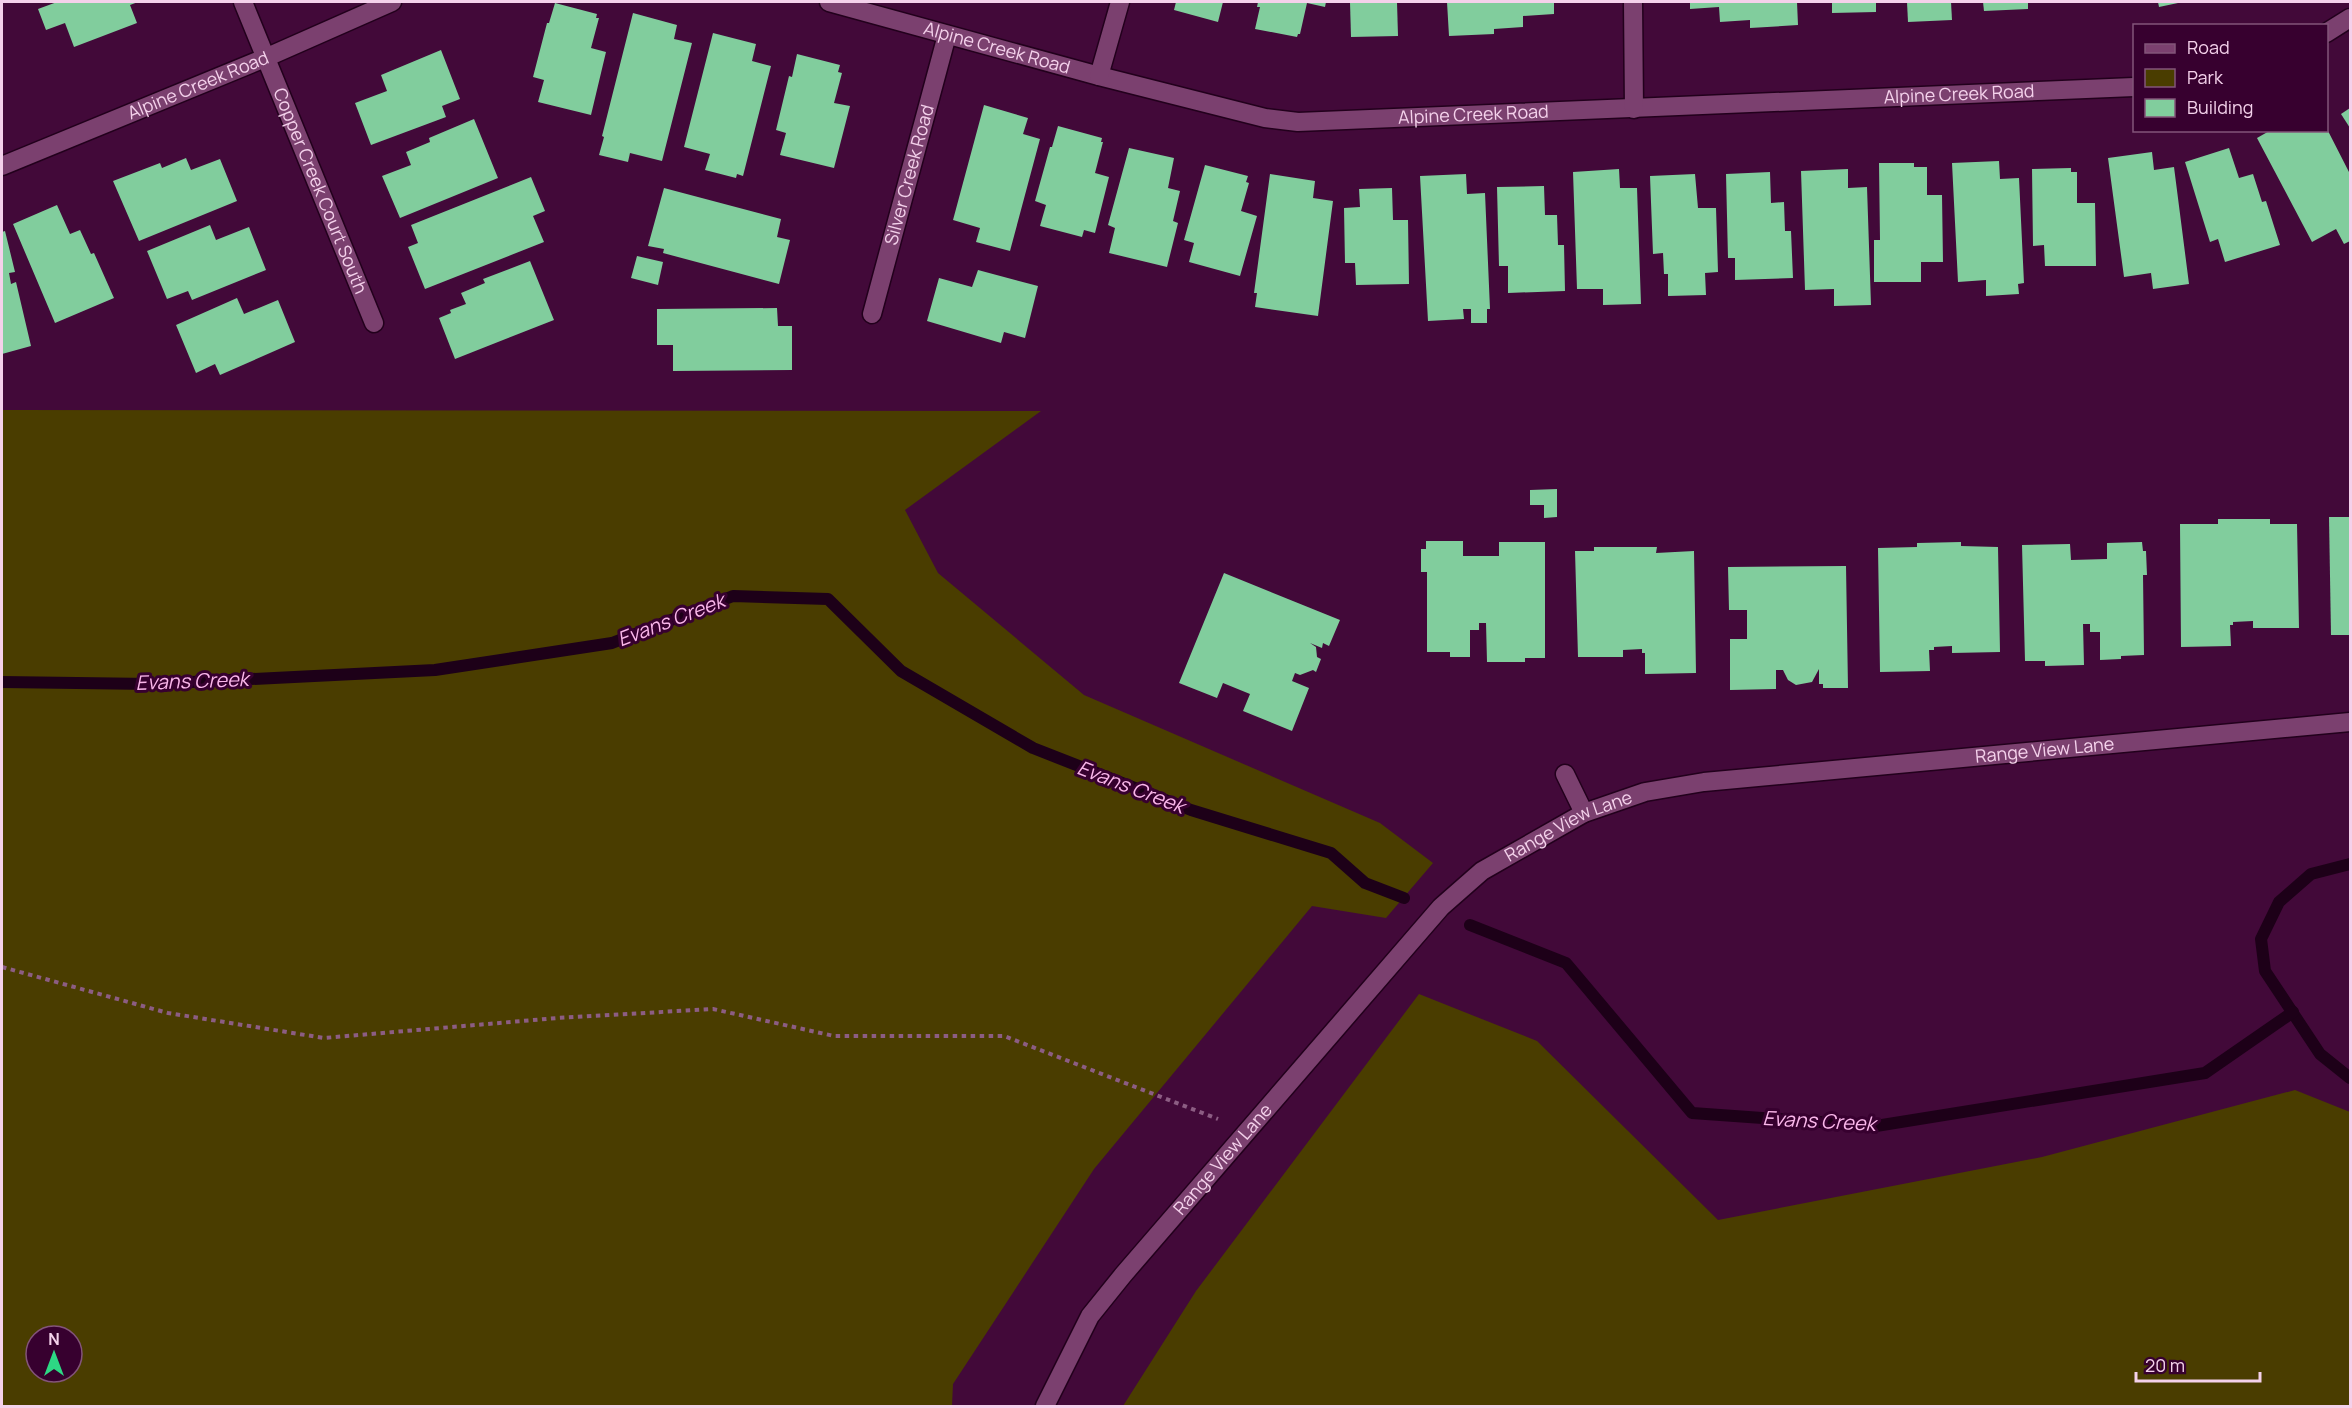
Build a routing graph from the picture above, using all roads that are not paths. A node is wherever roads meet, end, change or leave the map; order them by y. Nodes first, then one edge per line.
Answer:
1 (243, 2) edge
2 (392, 2) edge
3 (829, 2) edge
4 (1120, 2) edge
5 (1633, 2) edge
6 (2350, 18) edge
7 (2328, 32) edge
8 (947, 35) junction
9 (265, 58) junction
10 (1100, 76) junction
11 (2133, 87) edge
12 (1634, 108) junction
13 (2, 166) edge
14 (872, 314) dead end
15 (374, 323) dead end
16 (2350, 722) edge
17 (1565, 774) dead end
18 (1584, 813) junction
19 (1045, 1407) edge

1 - 9 street, Copper Creek Court South
2 - 9 street, Alpine Creek Road
3 - 8 street, Alpine Creek Road
4 - 10 street
5 - 12 street
6 - 7 street
8 - 10 street, Alpine Creek Road
8 - 14 street, Silver Creek Road
9 - 13 street, Alpine Creek Road
9 - 15 street, Copper Creek Court South
10 - 12 street, Alpine Creek Road
11 - 12 street, Alpine Creek Road
16 - 18 street, Range View Lane
17 - 18 street
18 - 19 street, Range View Lane

